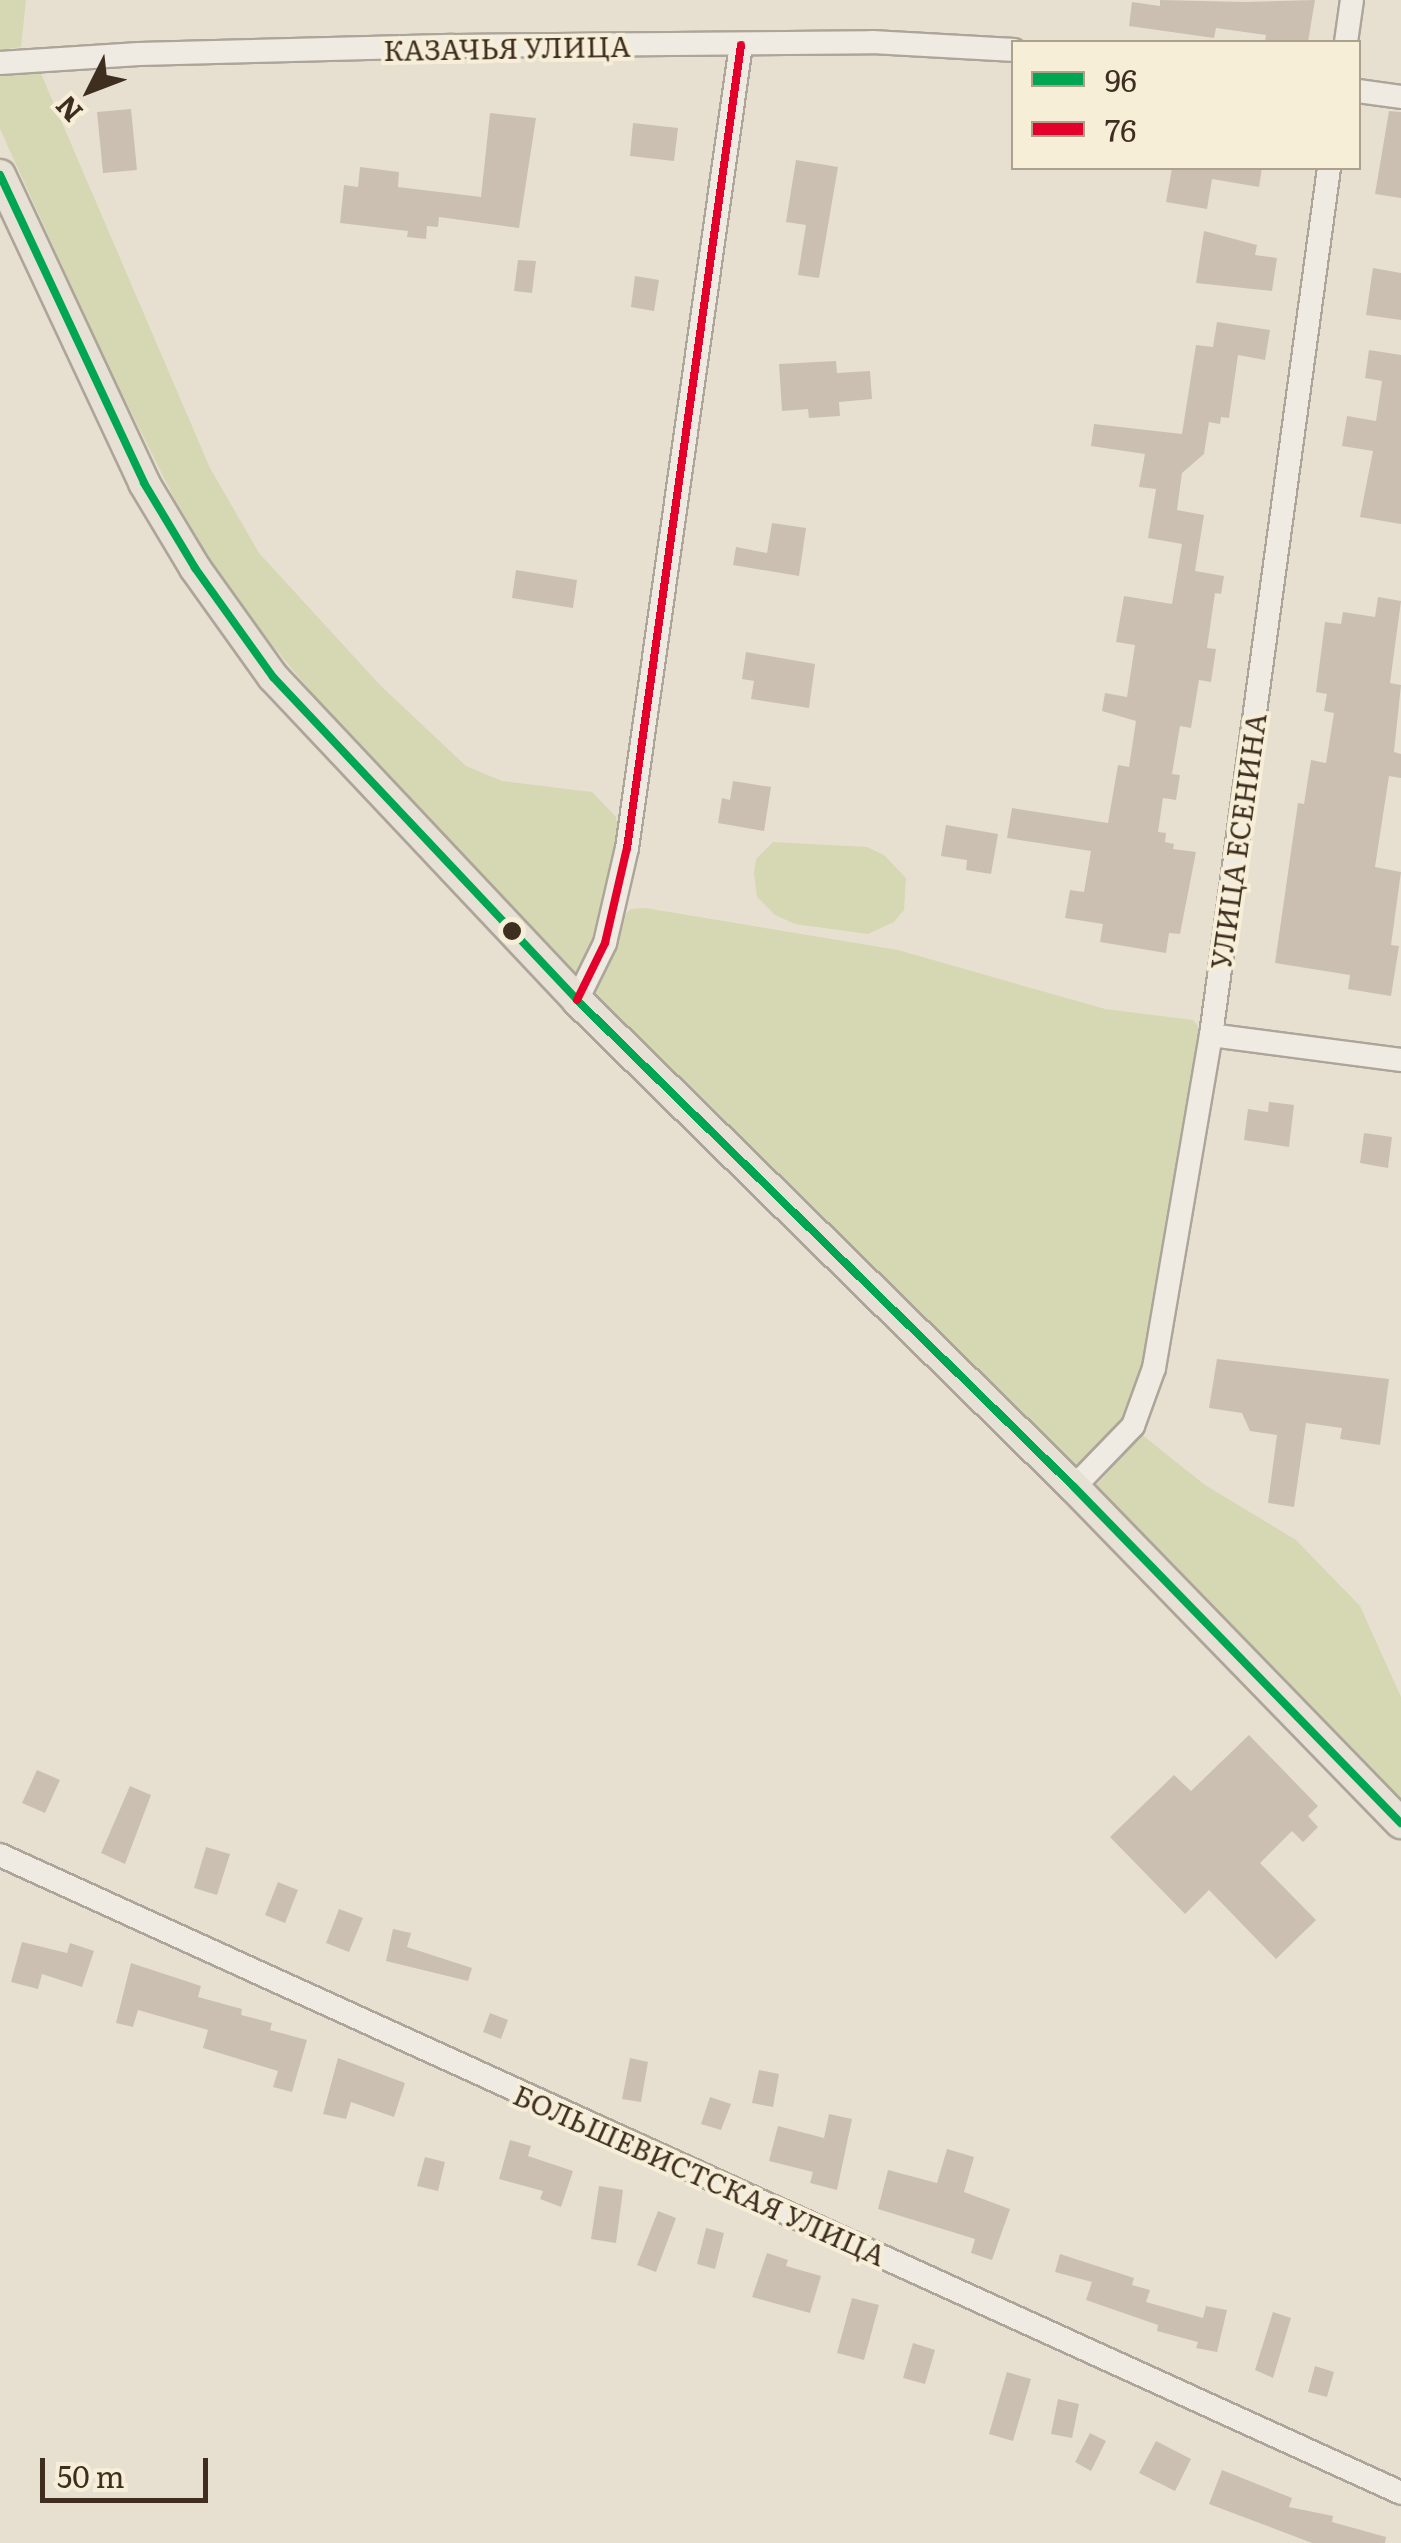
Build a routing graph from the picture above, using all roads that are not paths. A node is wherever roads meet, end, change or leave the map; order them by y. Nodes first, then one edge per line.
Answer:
1 (1352, 0) edge
2 (1346, 40) edge
3 (742, 45) junction
4 (1011, 50) edge
5 (0, 63) edge
6 (1361, 91) edge
7 (1401, 98) edge
8 (1330, 170) edge
9 (0, 174) edge
10 (578, 1000) junction
11 (1211, 1034) junction
12 (1401, 1060) edge
13 (1074, 1486) junction
14 (1401, 1823) edge
15 (0, 1854) edge
16 (1401, 2493) edge

1 - 2 street
3 - 4 street, КАЗАЧЬЯ УЛИЦА
3 - 5 street, КАЗАЧЬЯ УЛИЦА
3 - 10 street
6 - 7 street
8 - 11 street, УЛИЦА ЕСЕНИНА
9 - 10 main road
10 - 13 main road
11 - 12 street
11 - 13 street, УЛИЦА ЕСЕНИНА
13 - 14 main road
15 - 16 street, БОЛЬШЕВИСТСКАЯ УЛИЦА

